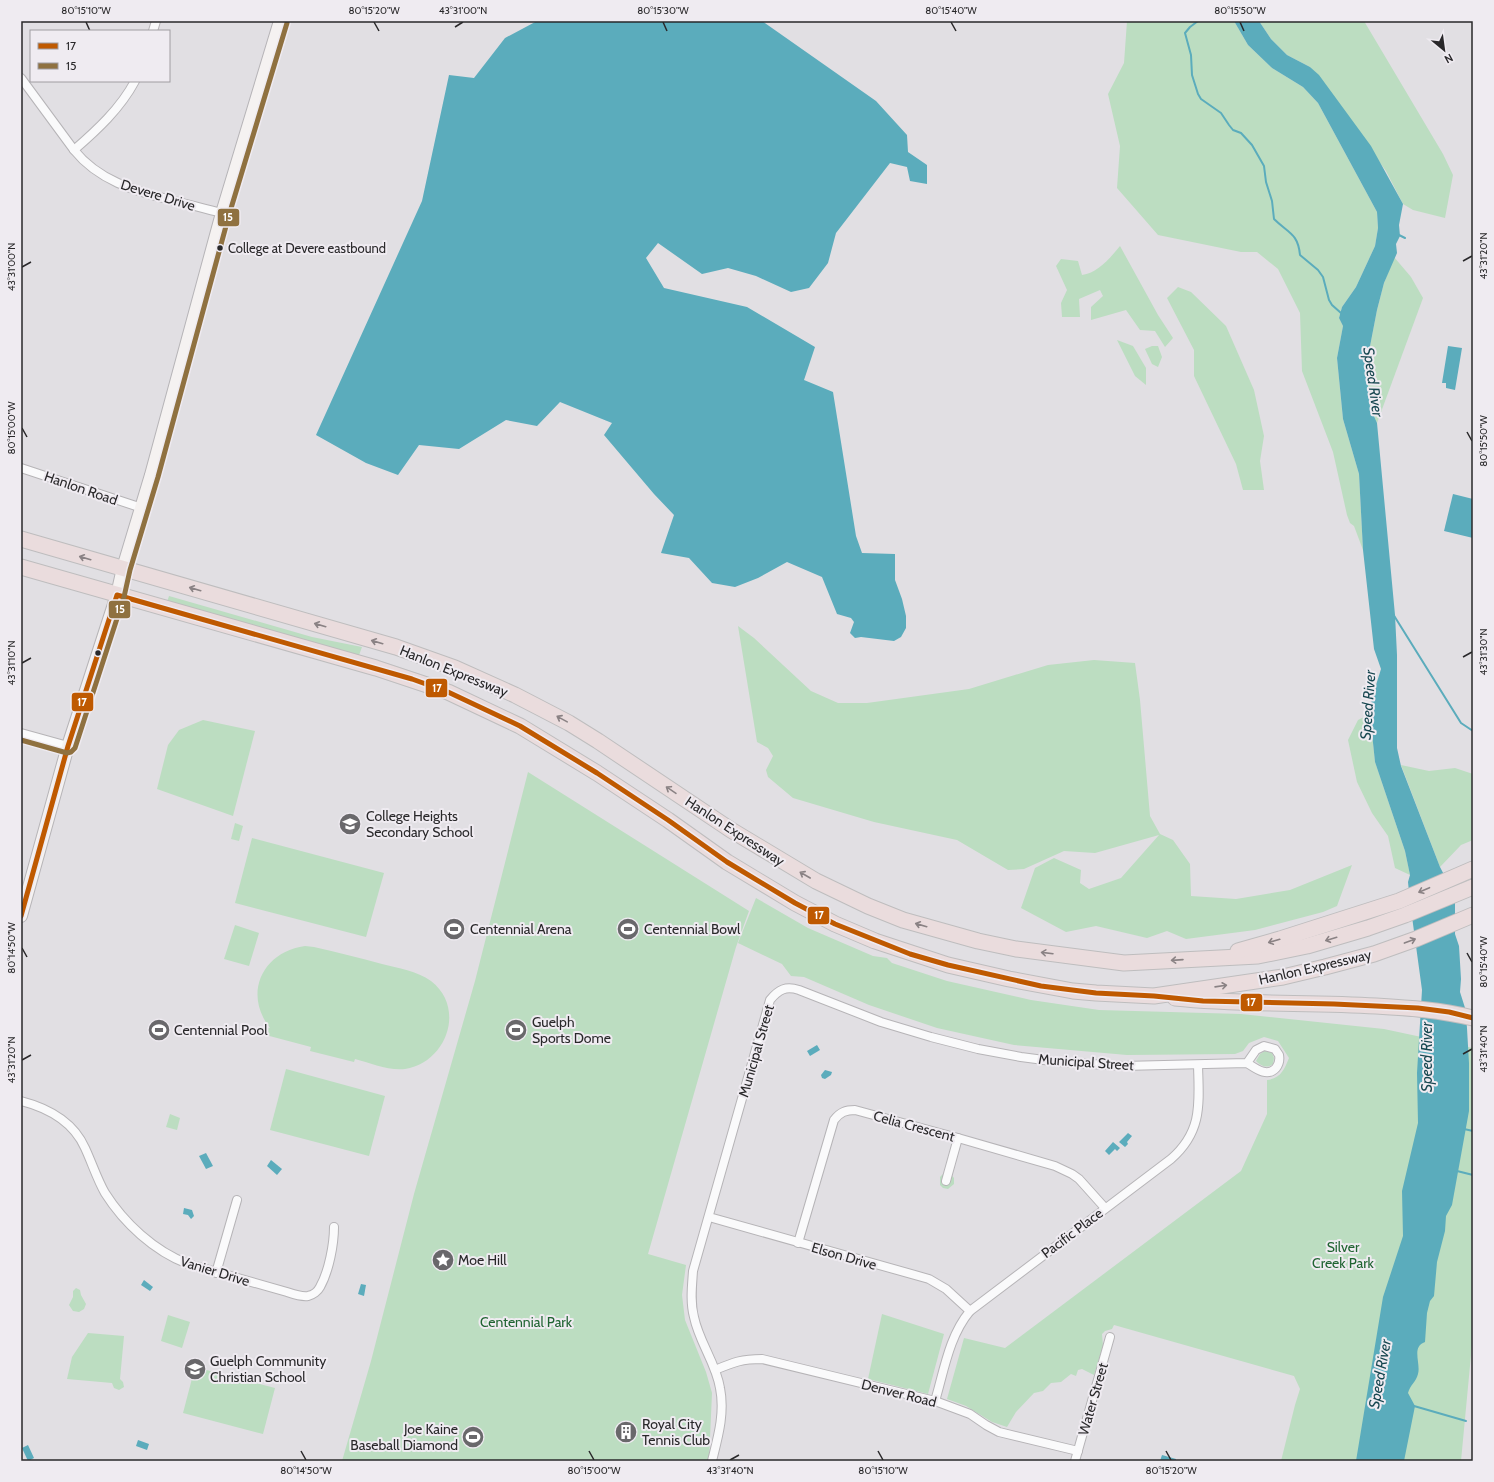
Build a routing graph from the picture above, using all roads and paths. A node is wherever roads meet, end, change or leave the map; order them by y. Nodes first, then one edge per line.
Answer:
1 (280, 21) edge
2 (21, 78) edge
3 (134, 82) edge
4 (74, 150) junction
5 (222, 213) junction
6 (21, 468) edge
7 (142, 508) junction
8 (21, 539) edge
9 (21, 566) edge
10 (123, 568) junction
11 (117, 595) junction
12 (21, 734) edge
13 (68, 746) junction
14 (1466, 872) edge
15 (1468, 889) edge
16 (21, 916) edge
17 (1470, 916) edge
18 (1216, 958) junction
19 (1154, 996) junction
20 (1473, 1018) edge
21 (1247, 1063) dead end
22 (1198, 1065) junction
23 (21, 1101) edge
24 (958, 1138) junction
25 (946, 1181) dead end
26 (237, 1200) dead end
27 (1105, 1208) junction
28 (709, 1218) junction
29 (334, 1227) dead end
30 (798, 1243) junction
31 (216, 1272) junction
32 (970, 1311) junction
33 (1110, 1337) dead end
34 (715, 1370) junction
35 (935, 1402) junction
36 (1078, 1451) junction
37 (712, 1461) edge
38 (1075, 1461) edge

1 - 5 street
2 - 4 street, Devere Drive
3 - 4 street
4 - 5 street, Devere Drive
5 - 7 street
6 - 7 street, Hanlon Road
7 - 10 street
10 -> 8 highway, Hanlon Expressway
9 - 11 highway, Hanlon Expressway
10 - 11 street
18 -> 10 highway, Hanlon Expressway
11 - 13 street
11 - 19 highway, Hanlon Expressway
12 - 13 street
13 - 16 street
14 -> 18 highway
15 -> 18 highway, Hanlon Expressway
19 -> 17 highway, Hanlon Expressway
19 - 20 highway
21 - 22 street, Municipal Street
22 - 27 street, Pacific Place
22 - 28 street, Municipal Street
23 - 31 street, Vanier Drive
24 - 25 street
24 - 27 street, Celia Crescent
24 - 30 street, Celia Crescent
26 - 31 street
27 - 32 street, Pacific Place
28 - 30 street, Elson Drive
28 - 34 street, Municipal Street
29 - 31 street, Vanier Drive
30 - 32 street, Elson Drive
32 - 35 street, Pacific Place
33 - 36 street, Water Street
34 - 35 street, Denver Road
34 - 37 street, Municipal Street
35 - 36 street, Denver Road
36 - 38 street, Water Street

